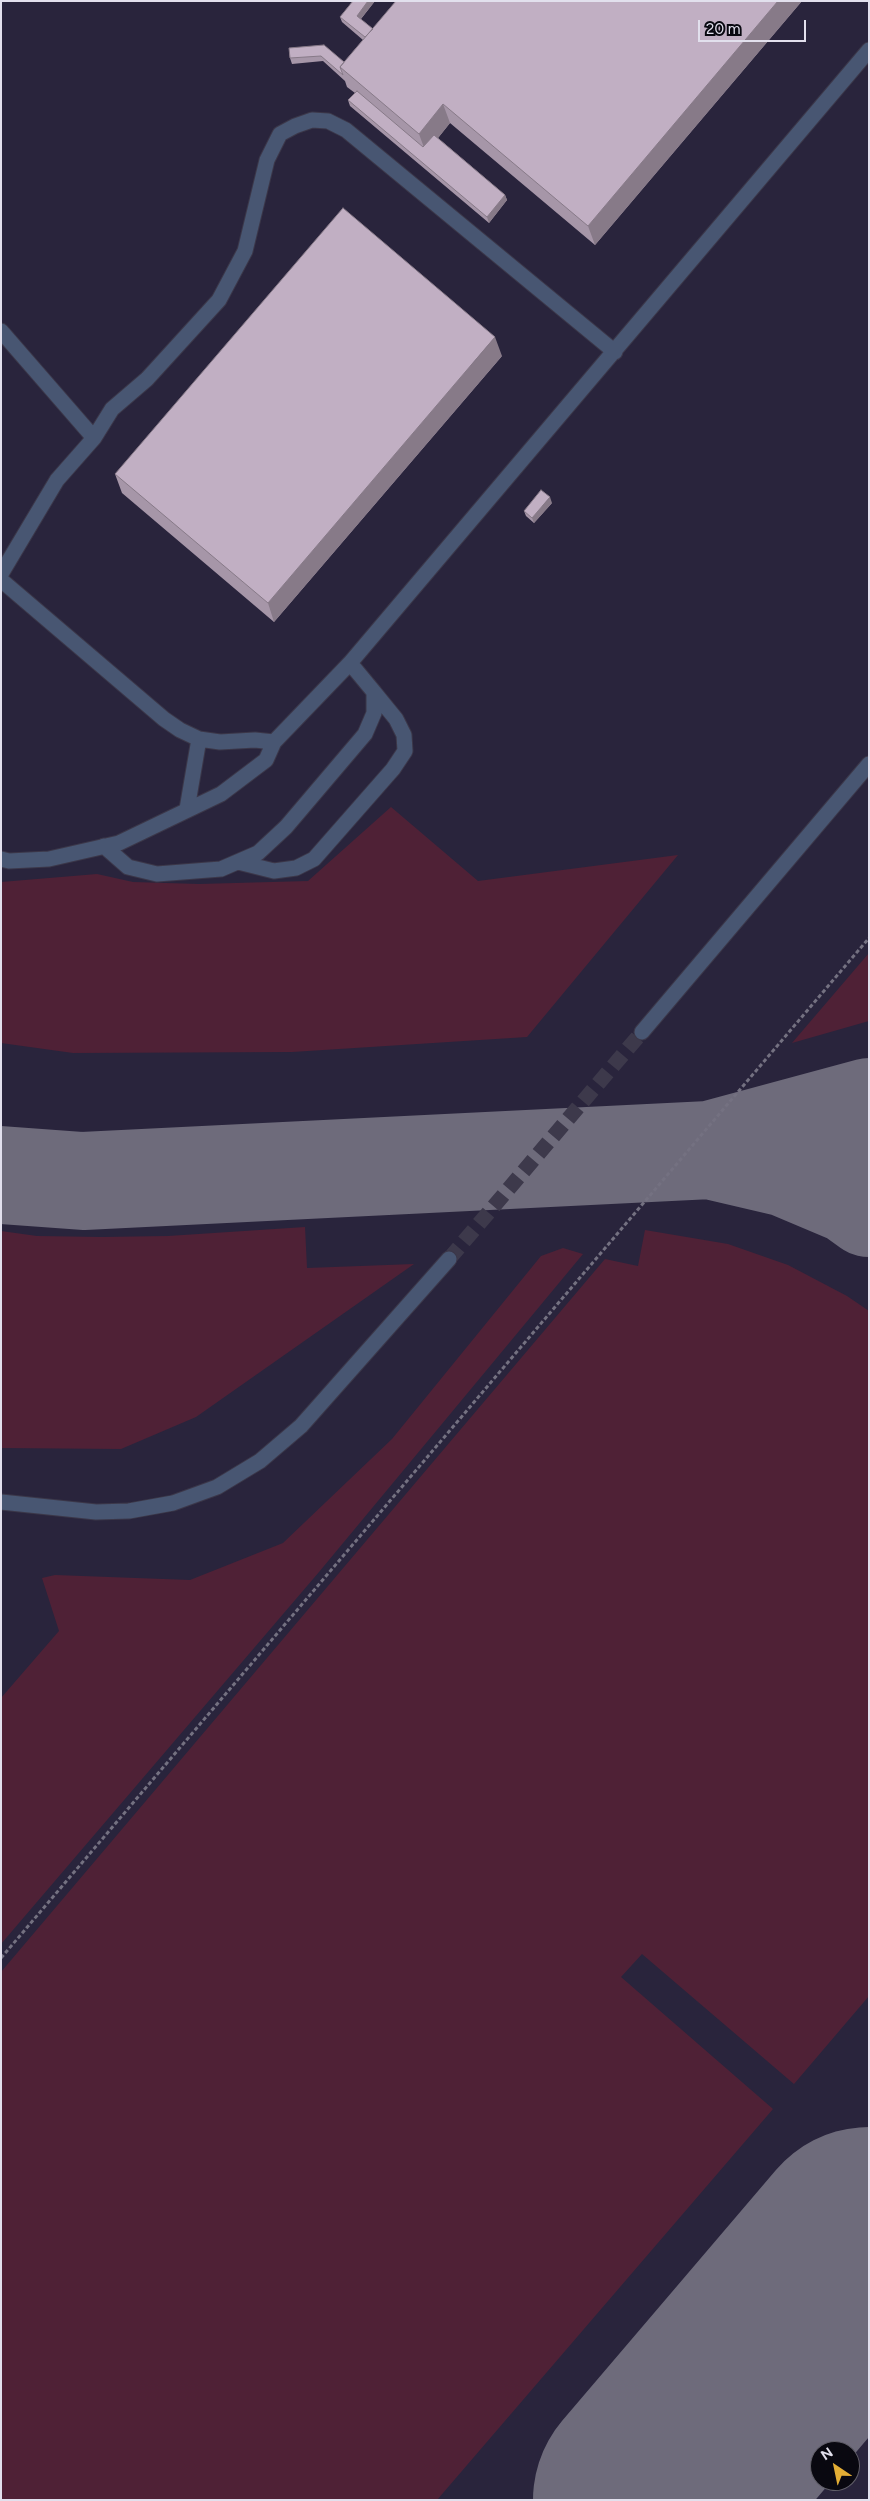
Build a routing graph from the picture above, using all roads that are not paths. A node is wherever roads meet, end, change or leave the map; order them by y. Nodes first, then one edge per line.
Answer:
1 (869, 50) edge
2 (1, 330) edge
3 (615, 352) junction
4 (94, 438) junction
5 (1, 574) edge
6 (1, 580) edge
7 (350, 663) junction
8 (374, 692) junction
9 (199, 739) junction
10 (274, 742) junction
11 (869, 764) edge
12 (187, 809) junction
13 (104, 846) junction
14 (1, 859) edge
15 (238, 862) junction
16 (642, 1032) tunnel mouth
17 (449, 1259) tunnel mouth
18 (1, 1502) edge

1 - 3 lane
2 - 4 lane
3 - 4 lane
3 - 7 lane
4 - 5 lane
6 - 9 lane
7 - 8 lane
7 - 10 lane
8 - 15 lane
8 - 15 lane
9 - 10 lane
9 - 12 lane
10 - 12 lane
11 - 16 lane
12 - 13 lane
13 - 14 lane
13 - 15 lane
17 - 18 lane

